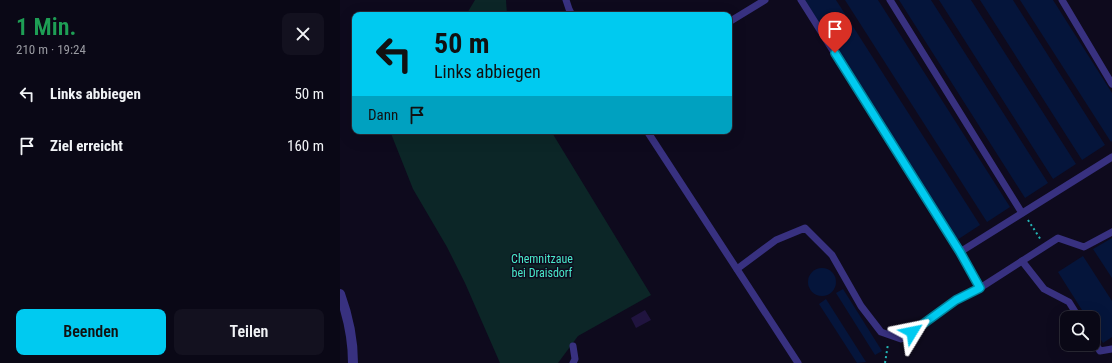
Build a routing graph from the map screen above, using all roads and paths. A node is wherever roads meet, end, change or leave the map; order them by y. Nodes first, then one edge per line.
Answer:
1 (566, 0) edge
2 (765, 0) edge
3 (801, 0) edge
4 (890, 0) edge
5 (1062, 0) edge
6 (570, 12) edge
7 (732, 20) edge
8 (1112, 84) edge
9 (650, 134) edge
10 (1112, 157) edge
11 (1022, 213) junction
12 (1112, 232) edge
13 (1045, 246) junction
14 (960, 252) junction
15 (1022, 261) junction
16 (737, 269) junction
17 (980, 288) junction
18 (340, 294) edge
19 (1075, 311) edge
20 (890, 335) junction
21 (573, 346) dead end
22 (1112, 349) edge
23 (1100, 351) edge
24 (353, 363) edge
25 (573, 363) edge
26 (798, 363) edge
27 (885, 363) edge

1 - 6 lane
2 - 7 lane
3 - 14 lane
4 - 11 lane
5 - 8 lane
9 - 16 lane
10 - 11 lane
11 - 13 path
11 - 14 lane
12 - 13 lane
13 - 15 lane
14 - 17 lane
15 - 17 lane
15 - 19 lane
16 - 20 lane
16 - 26 lane
17 - 20 lane
18 - 24 street
20 - 27 path
21 - 25 lane
22 - 23 lane

